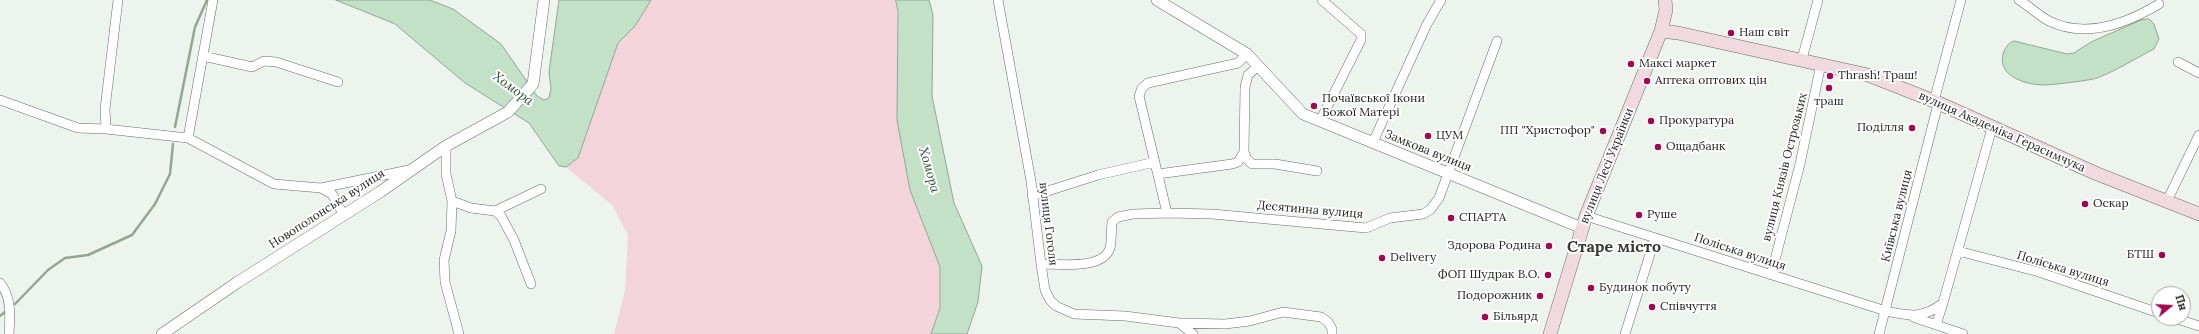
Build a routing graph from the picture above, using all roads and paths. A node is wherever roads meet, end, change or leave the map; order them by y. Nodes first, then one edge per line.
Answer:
1 (118, 0) edge
2 (213, 0) edge
3 (544, 0) edge
4 (998, 0) edge
5 (1157, 0) edge
6 (1322, 0) edge
7 (1441, 0) edge
8 (1665, 0) edge
9 (1818, 0) edge
10 (1961, 0) edge
11 (2018, 0) edge
12 (2160, 4) dead end
13 (1661, 32) junction
14 (1497, 41) dead end
15 (1247, 54) junction
16 (203, 56) junction
17 (1802, 60) junction
18 (2178, 62) dead end
19 (1238, 63) junction
20 (1821, 64) junction
21 (1258, 66) junction
22 (2199, 73) edge
23 (1248, 75) junction
24 (338, 82) dead end
25 (3, 102) edge
26 (1936, 102) junction
27 (1320, 121) junction
28 (1992, 128) junction
29 (106, 129) junction
30 (2199, 135) edge
31 (188, 138) junction
32 (1373, 142) junction
33 (446, 146) junction
34 (1244, 152) junction
35 (427, 159) junction
36 (1155, 162) junction
37 (1232, 164) junction
38 (1252, 164) junction
39 (1317, 171) dead end
40 (1447, 173) junction
41 (1158, 174) junction
42 (321, 188) junction
43 (541, 189) dead end
44 (1032, 196) junction
45 (452, 201) junction
46 (2166, 203) junction
47 (495, 211) junction
48 (1167, 213) junction
49 (343, 214) junction
50 (2199, 214) edge
51 (1584, 222) junction
52 (1655, 238) junction
53 (1958, 251) junction
54 (1041, 264) junction
55 (1771, 275) junction
56 (0, 283) edge
57 (531, 284) dead end
58 (1943, 303) junction
59 (2151, 310) edge
60 (1886, 311) junction
61 (1911, 317) junction
62 (1179, 322) junction
63 (1207, 324) junction
64 (1936, 325) junction
65 (9, 334) edge
66 (162, 334) edge
67 (459, 334) edge
68 (1193, 334) edge
69 (1198, 334) edge
70 (1332, 334) edge
71 (1550, 334) edge
72 (1625, 334) edge
73 (1879, 334) edge
74 (1963, 334) edge

1 - 29 street
2 - 16 street
3 - 33 street, Новополонська вулиця
4 - 44 street, вулиця Гоголя
5 - 15 street, Замкова вулиця
6 - 27 street
7 - 32 street
8 - 13 main road, вулиця Лесі Українки
9 - 17 street
10 - 26 street, Київська вулиця
11 - 12 street
13 - 17 main road, вулиця Академіка Герасимчука
13 - 51 main road, вулиця Лесі Українки
14 - 40 street
15 - 19 street
15 - 21 street, Замкова вулиця
16 - 24 street
16 - 31 street
17 - 20 main road, вулиця Академіка Герасимчука
18 - 22 street
19 - 23 street
19 - 36 street
20 - 26 main road, вулиця Академіка Герасимчука
20 - 55 street, вулиця Князів Острозьких
21 - 23 street
21 - 27 street, Замкова вулиця
23 - 34 street
25 - 29 street
26 - 28 main road, вулиця Академіка Герасимчука
26 - 60 street, Київська вулиця
27 - 32 street, Замкова вулиця
28 - 46 main road, вулиця Академіка Герасимчука
28 - 53 street
29 - 31 street
30 - 46 street
31 - 42 street
32 - 40 street, Замкова вулиця
33 - 35 street, Новополонська вулиця
33 - 45 street
34 - 37 street
34 - 38 street
35 - 42 street
35 - 49 street, Новополонська вулиця
36 - 41 street
36 - 44 street
37 - 38 street
37 - 41 street
38 - 39 street
40 - 48 street, Десятинна вулиця
40 - 51 street, Замкова вулиця
41 - 48 street
42 - 49 street
43 - 47 street
44 - 54 street, вулиця Гоголя
45 - 47 street
45 - 67 street
46 - 50 main road, вулиця Академіка Герасимчука
47 - 57 street
48 - 54 street, Десятинна вулиця
49 - 66 street, Новополонська вулиця
51 - 52 street, Поліська вулиця
51 - 71 main road, вулиця Лесі Українки
52 - 55 street, Поліська вулиця
52 - 72 street
53 - 58 street
53 - 59 street, Поліська вулиця
54 - 62 street, вулиця Гоголя
55 - 60 street, Поліська вулиця
56 - 65 street
58 - 61 street
58 - 64 street
60 - 61 street, Поліська вулиця
60 - 73 street, Київська вулиця
61 - 64 street
62 - 63 street, вулиця Гоголя
62 - 68 street
63 - 69 street
63 - 70 street, вулиця Гоголя
64 - 74 street

